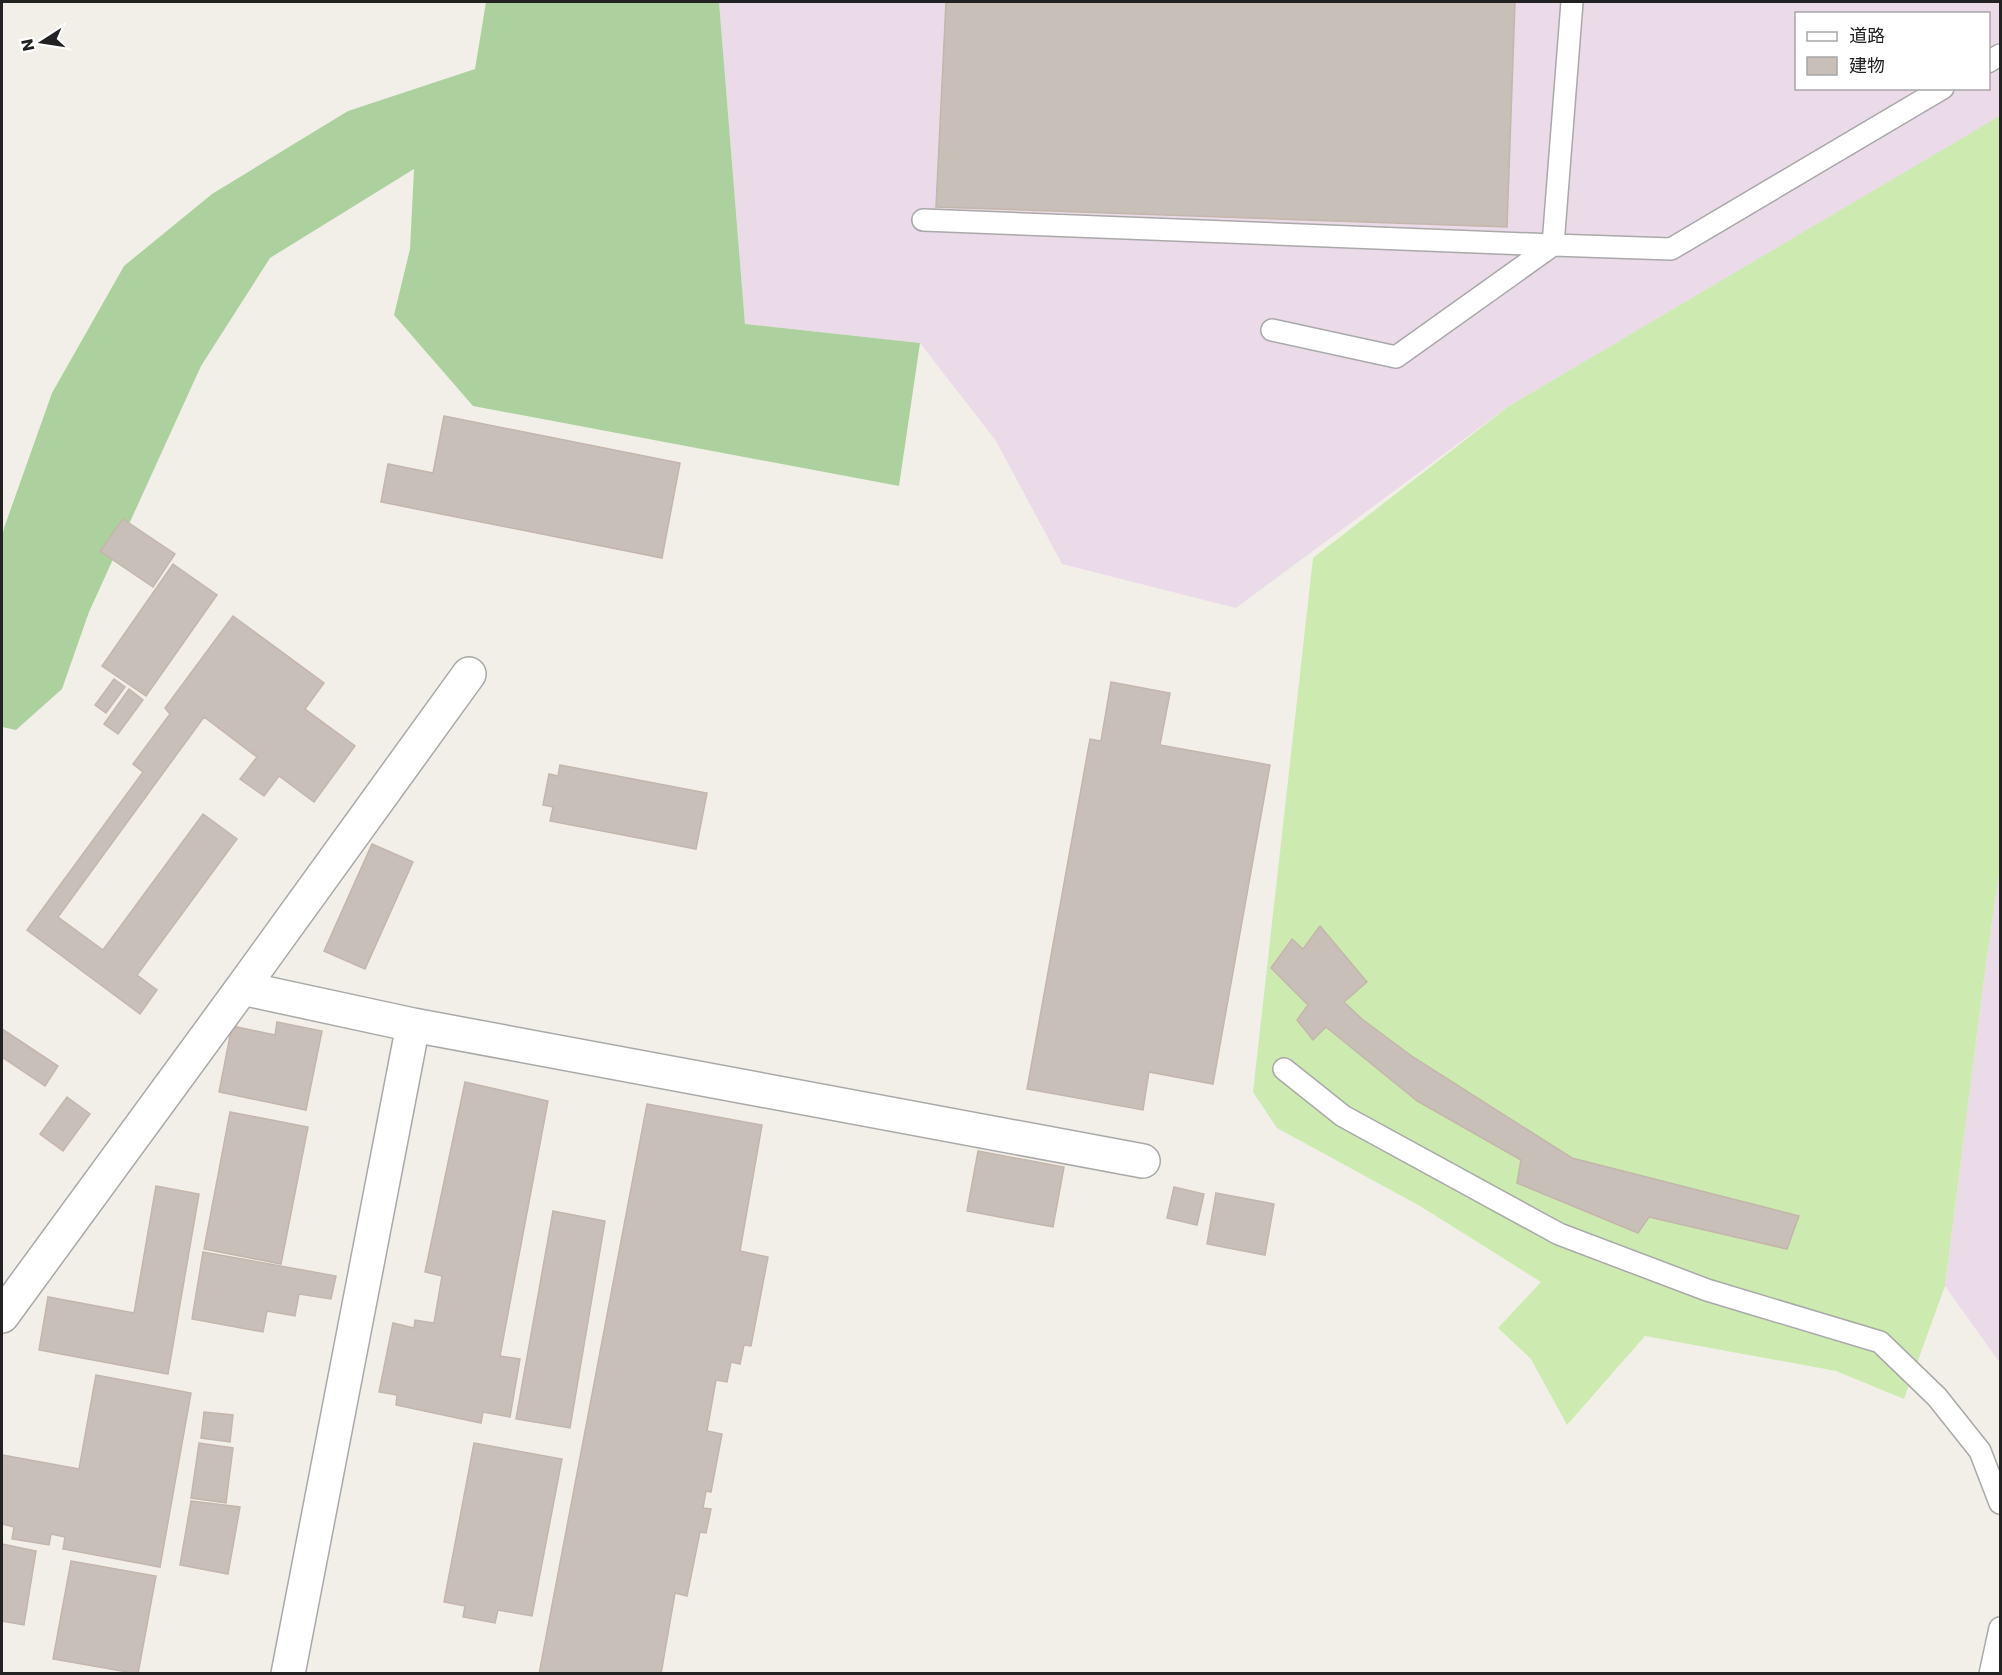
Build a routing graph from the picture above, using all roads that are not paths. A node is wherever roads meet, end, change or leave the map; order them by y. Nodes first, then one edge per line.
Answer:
1 (1572, 2) edge
2 (1940, 90) edge
3 (923, 220) dead end
4 (1554, 245) junction
5 (1272, 330) dead end
6 (469, 674) dead end
7 (242, 988) junction
8 (413, 1025) junction
9 (1284, 1069) dead end
10 (1143, 1161) dead end
11 (2, 1316) edge
12 (2001, 1503) edge
13 (2001, 1628) edge
14 (288, 1674) edge
15 (1990, 1674) edge

1 - 4 lane
2 - 4 lane
3 - 4 lane
4 - 5 lane
6 - 7 street
7 - 8 street
7 - 11 street
8 - 10 street
8 - 14 street
9 - 12 lane
13 - 15 lane

